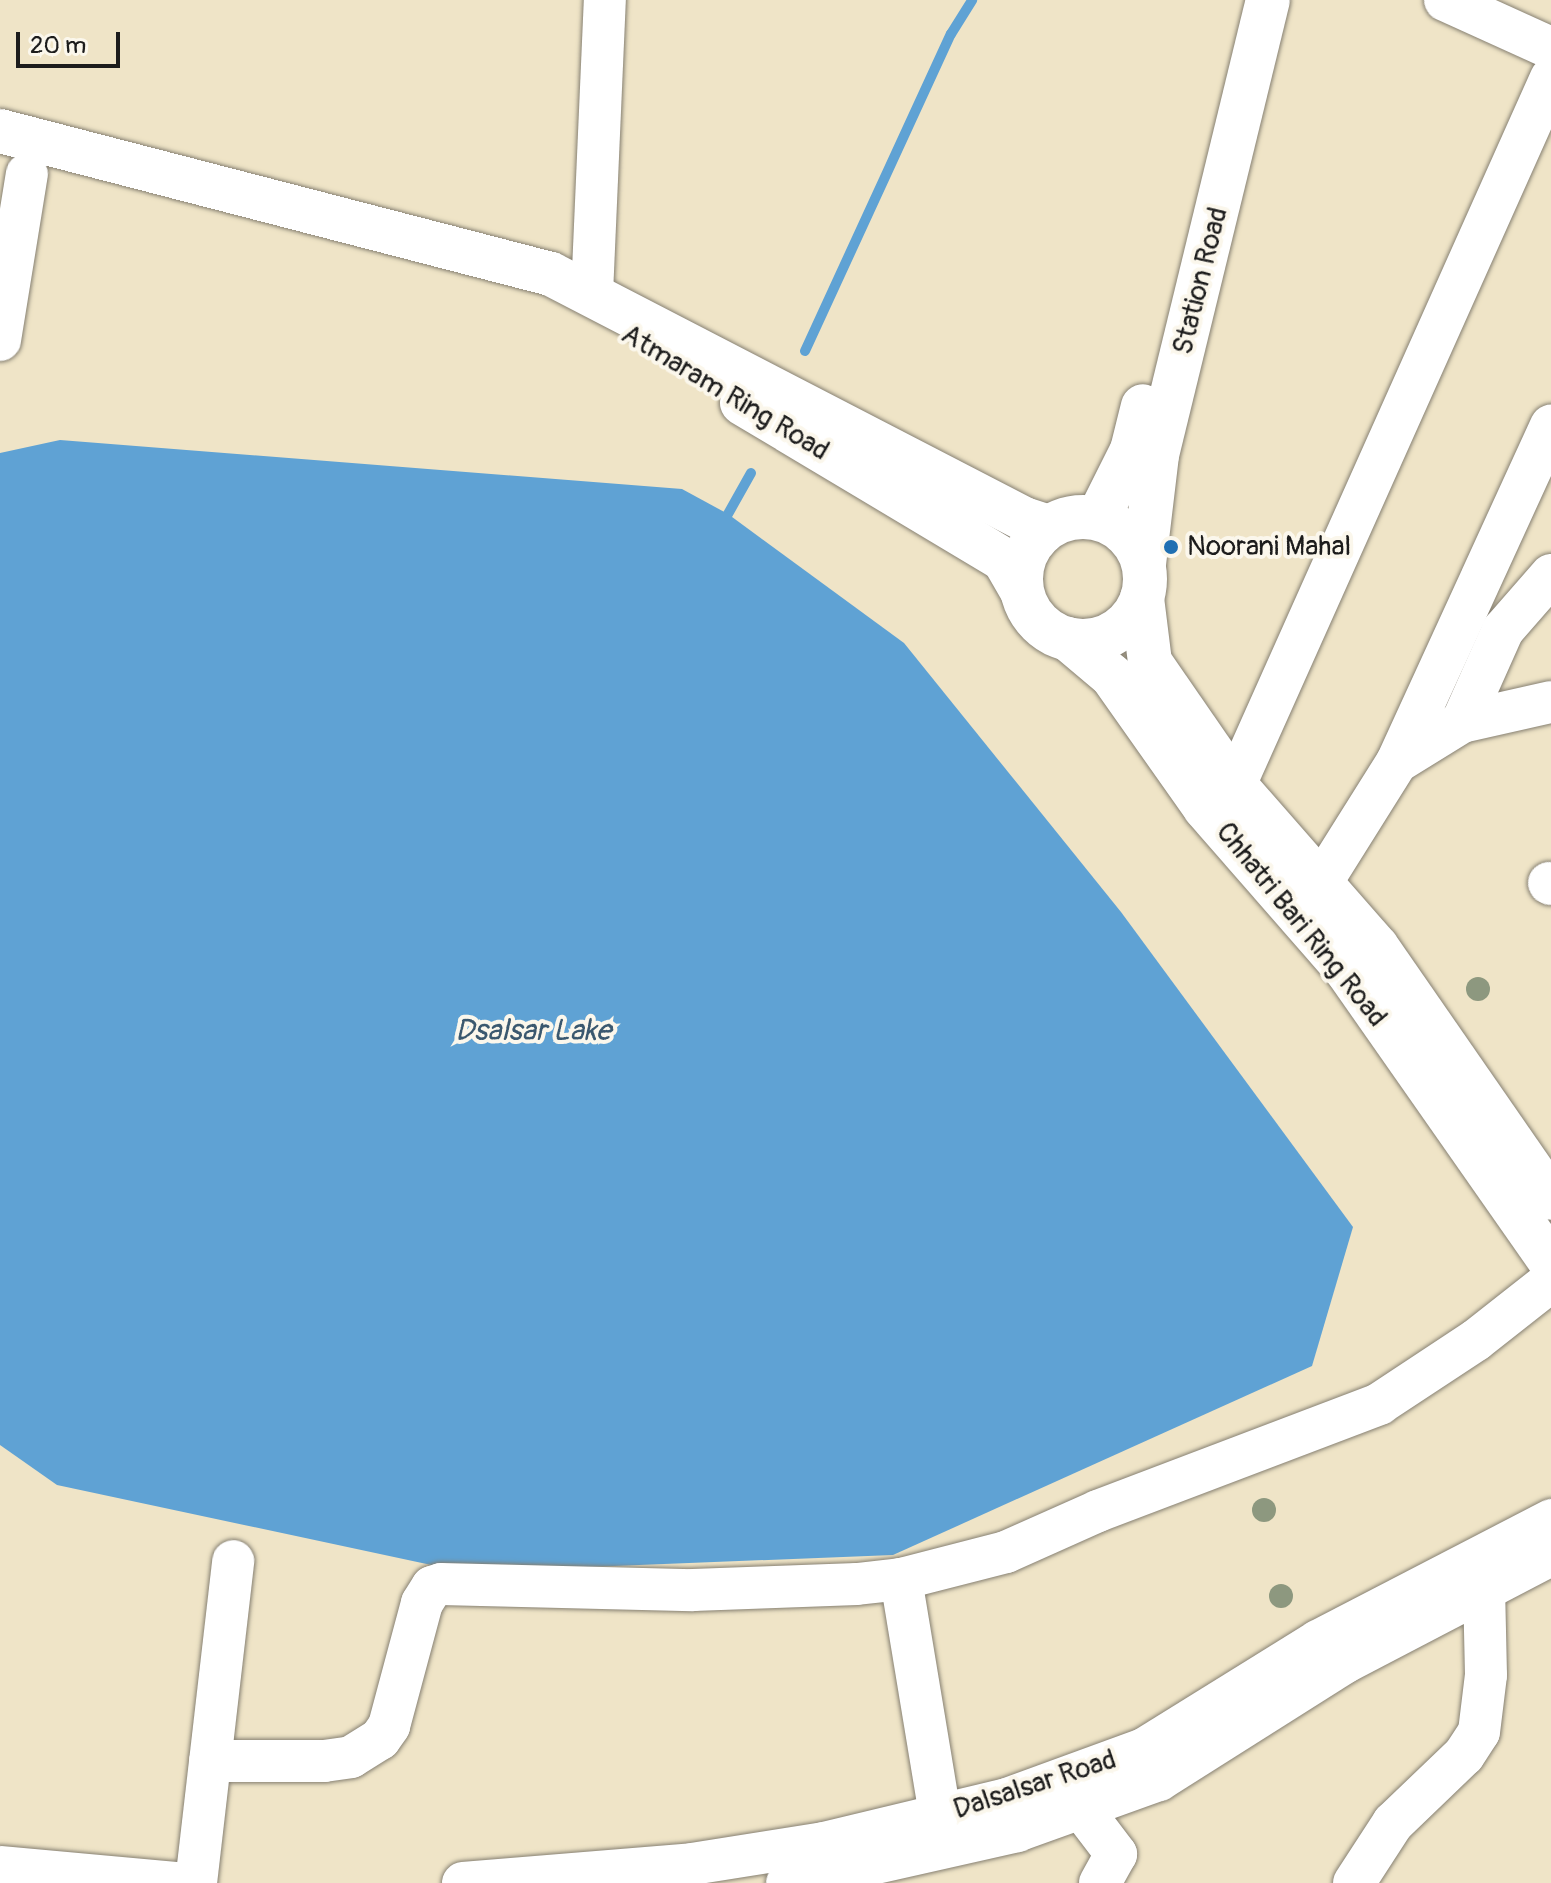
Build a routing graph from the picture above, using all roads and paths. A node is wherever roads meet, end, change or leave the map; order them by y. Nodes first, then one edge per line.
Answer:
1 (605, 0) edge
2 (1242, 0) edge
3 (1268, 0) edge
4 (1445, 0) edge
5 (1551, 48) edge
6 (1551, 78) edge
7 (0, 131) edge
8 (27, 174) dead end
9 (405, 236) junction
10 (592, 294) junction
11 (0, 340) edge
12 (1551, 426) edge
13 (1098, 518) junction
14 (1048, 527) junction
15 (1551, 575) edge
16 (1143, 581) junction
17 (1021, 590) junction
18 (1068, 639) junction
19 (1551, 702) edge
20 (1462, 722) junction
21 (1397, 762) junction
22 (1235, 785) junction
23 (1321, 883) junction
24 (1547, 1179) edge
25 (1551, 1262) edge
26 (1551, 1281) edge
27 (1551, 1520) edge
28 (1551, 1555) edge
29 (233, 1561) dead end
30 (901, 1579) junction
31 (1484, 1589) junction
32 (210, 1761) junction
33 (1076, 1792) junction
34 (950, 1848) edge
35 (0, 1867) edge
36 (1118, 1873) edge
37 (176, 1883) edge
38 (196, 1883) edge
39 (463, 1883) edge
40 (787, 1883) edge
41 (1354, 1883) edge

1 - 10 street
2 - 13 main road, Station Road
3 - 16 main road, Station Road
4 - 5 street
6 - 22 street
7 - 9 main road, Atmaram Ring Road
8 - 11 street
9 - 10 main road, Atmaram Ring Road
9 - 17 main road, Atmaram Ring Road
10 - 14 main road, Atmaram Ring Road
12 - 21 street
13 - 14 main road
13 - 16 main road
14 - 17 main road
15 - 20 street
16 - 18 main road
16 - 22 main road, Chhatri Bari Ring Road
17 - 18 main road
18 - 25 main road, Chhatri Bari Ring Road
19 - 20 street
20 - 21 street
21 - 23 street
22 - 23 main road, Chhatri Bari Ring Road
23 - 24 main road, Chhatri Bari Ring Road
26 - 30 street
27 - 33 street, Dalsalsar Road
28 - 31 street, Dalsalsar Road
29 - 32 street
30 - 32 street
30 - 34 street
31 - 33 street, Dalsalsar Road
31 - 41 street
32 - 38 street
33 - 34 street, Dalsalsar Road
33 - 36 street
34 - 39 street, Dalsalsar Road
34 - 40 street, Dalsalsar Road
35 - 37 street

